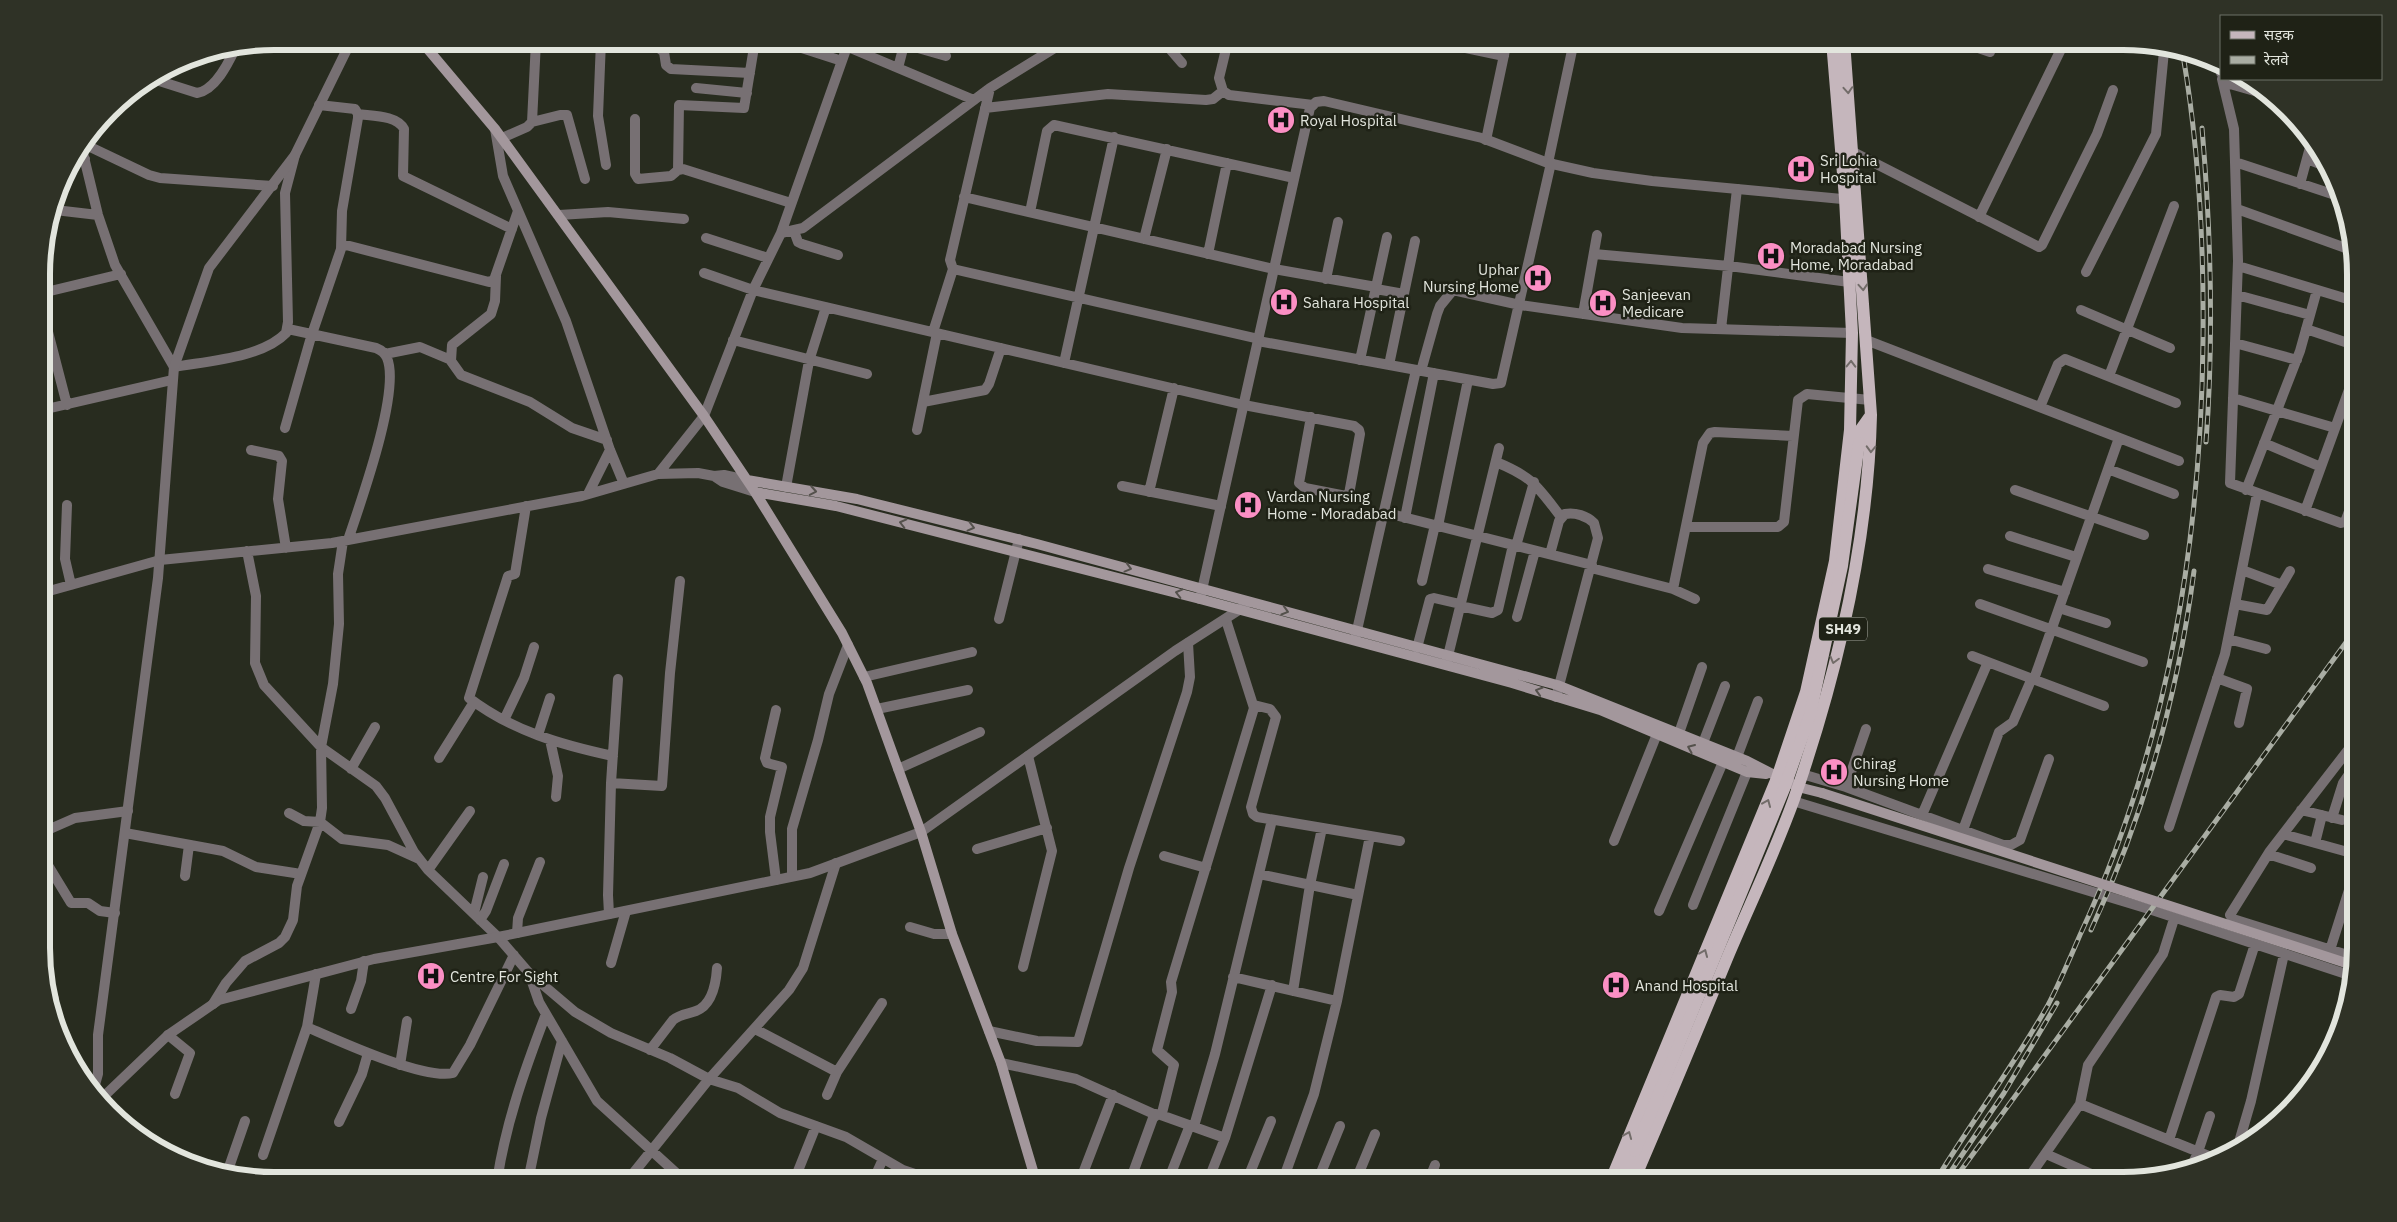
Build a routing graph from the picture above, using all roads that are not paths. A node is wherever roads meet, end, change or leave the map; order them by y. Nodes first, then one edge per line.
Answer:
1 (346, 50) edge
2 (428, 50) edge
3 (536, 50) edge
4 (601, 50) edge
5 (662, 50) edge
6 (754, 50) edge
7 (808, 50) edge
8 (846, 50) edge
9 (860, 50) edge
10 (903, 50) edge
11 (927, 50) edge
12 (1048, 50) edge
13 (1171, 50) edge
14 (1226, 50) edge
15 (1484, 50) edge
16 (1505, 50) edge
17 (1572, 50) edge
18 (1833, 50) edge
19 (1845, 50) edge
20 (1984, 50) edge
21 (2061, 50) edge
22 (1990, 52) dead end
23 (232, 54) edge
24 (2164, 54) edge
25 (946, 56) dead end
26 (1504, 56) junction
27 (842, 61) junction
28 (1182, 63) dead end
29 (898, 68) junction
30 (750, 73) junction
31 (2222, 80) edge
32 (2227, 80) edge
33 (160, 81) edge
34 (2246, 87) edge
35 (696, 88) dead end
36 (990, 88) junction
37 (2113, 90) dead end
38 (1223, 91) junction
39 (748, 93) junction
40 (974, 100) junction
41 (319, 105) junction
42 (1313, 105) junction
43 (985, 108) junction
44 (358, 114) junction
45 (635, 119) dead end
46 (532, 122) junction
47 (498, 133) junction
48 (1114, 137) junction
49 (1486, 140) junction
50 (90, 147) edge
51 (1167, 149) junction
52 (2309, 150) edge
53 (1853, 152) junction
54 (84, 155) edge
55 (295, 155) junction
56 (2306, 159) junction
57 (2235, 162) junction
58 (1228, 163) junction
59 (1550, 163) junction
60 (2318, 163) edge
61 (606, 166) dead end
62 (678, 170) junction
63 (1294, 178) junction
64 (585, 179) dead end
65 (2300, 184) junction
66 (273, 186) junction
67 (1737, 188) junction
68 (2332, 194) edge
69 (964, 197) junction
70 (1851, 199) junction
71 (791, 203) junction
72 (2174, 206) dead end
73 (2237, 209) junction
74 (60, 211) edge
75 (518, 211) junction
76 (1030, 212) junction
77 (98, 215) junction
78 (559, 215) junction
79 (1979, 218) junction
80 (684, 219) dead end
81 (1338, 222) dead end
82 (1094, 227) junction
83 (512, 229) junction
84 (794, 231) junction
85 (781, 233) junction
86 (1597, 235) dead end
87 (1387, 237) dead end
88 (706, 238) dead end
89 (1144, 239) junction
90 (1415, 241) dead end
91 (342, 244) junction
92 (2345, 248) edge
93 (1208, 254) junction
94 (1594, 254) junction
95 (838, 255) dead end
96 (768, 258) junction
97 (1729, 266) junction
98 (2238, 266) junction
99 (953, 269) junction
100 (1274, 270) junction
101 (2086, 272) dead end
102 (704, 273) dead end
103 (121, 274) junction
104 (496, 276) junction
105 (1326, 278) junction
106 (1849, 282) junction
107 (1376, 288) junction
108 (753, 290) junction
109 (2317, 290) junction
110 (50, 291) edge
111 (1404, 294) junction
112 (2237, 295) junction
113 (1078, 298) junction
114 (2347, 299) edge
115 (1520, 305) junction
116 (826, 307) junction
117 (2081, 310) dead end
118 (1583, 314) junction
119 (2310, 316) junction
120 (288, 329) junction
121 (1721, 329) junction
122 (2306, 329) junction
123 (2127, 330) junction
124 (935, 333) junction
125 (1852, 333) junction
126 (312, 334) junction
127 (50, 340) edge
128 (733, 340) junction
129 (1258, 340) junction
130 (1866, 340) junction
131 (2347, 342) edge
132 (2235, 343) junction
133 (1001, 348) junction
134 (2170, 348) dead end
135 (385, 354) junction
136 (451, 360) junction
137 (1360, 360) junction
138 (2297, 360) junction
139 (808, 361) junction
140 (1064, 363) junction
141 (1389, 365) junction
142 (174, 367) junction
143 (1418, 370) junction
144 (1434, 373) junction
145 (868, 374) dead end
146 (2109, 376) junction
147 (172, 380) junction
148 (1468, 380) junction
149 (1174, 388) junction
150 (2347, 395) edge
151 (1850, 398) junction
152 (2233, 398) junction
153 (1870, 400) junction
154 (922, 402) junction
155 (2176, 403) dead end
156 (1244, 404) junction
157 (67, 405) junction
158 (2040, 407) junction
159 (50, 408) edge
160 (2276, 412) junction
161 (1871, 415) junction
162 (704, 416) junction
163 (1850, 416) junction
164 (1311, 418) junction
165 (285, 428) dead end
166 (2335, 428) junction
167 (917, 430) dead end
168 (1794, 436) junction
169 (1859, 437) junction
170 (2119, 438) junction
171 (2264, 443) junction
172 (608, 445) junction
173 (1499, 448) dead end
174 (251, 450) dead end
175 (2179, 461) dead end
176 (1496, 462) junction
177 (2321, 467) junction
178 (2108, 469) junction
179 (658, 474) junction
180 (714, 476) junction
181 (747, 480) junction
182 (1534, 482) junction
183 (624, 484) junction
184 (1122, 486) dead end
185 (786, 487) junction
186 (2014, 490) dead end
187 (2246, 490) junction
188 (755, 492) junction
189 (1149, 492) junction
190 (588, 494) junction
191 (2174, 494) dead end
192 (2257, 494) junction
193 (66, 505) dead end
194 (526, 506) junction
195 (1220, 506) junction
196 (2305, 511) junction
197 (1383, 512) junction
198 (2091, 515) junction
199 (2347, 515) edge
200 (1561, 517) junction
201 (1405, 518) junction
202 (1437, 526) junction
203 (1686, 527) junction
204 (2144, 535) dead end
205 (1478, 536) junction
206 (2010, 536) dead end
207 (1019, 539) junction
208 (345, 541) junction
209 (1515, 545) junction
210 (286, 548) junction
211 (1535, 550) junction
212 (247, 551) junction
213 (1016, 552) junction
214 (1550, 554) junction
215 (2076, 557) junction
216 (160, 560) junction
217 (1591, 567) junction
218 (1988, 569) dead end
219 (2242, 570) junction
220 (2290, 572) dead end
221 (680, 580) dead end
222 (1422, 581) dead end
223 (2282, 584) junction
224 (71, 585) junction
225 (1673, 589) junction
226 (50, 591) edge
227 (2065, 592) junction
228 (1201, 593) junction
229 (1695, 599) dead end
230 (1249, 601) junction
231 (1980, 604) dead end
232 (2235, 604) junction
233 (1460, 605) junction
234 (2059, 608) junction
235 (1240, 610) junction
236 (1517, 617) dead end
237 (999, 619) dead end
238 (1226, 620) junction
239 (2106, 623) dead end
240 (2052, 630) junction
241 (1356, 636) junction
242 (2228, 639) junction
243 (1188, 643) junction
244 (848, 645) junction
245 (534, 647) dead end
246 (1417, 648) junction
247 (2266, 648) dead end
248 (972, 652) dead end
249 (1972, 656) dead end
250 (1446, 661) junction
251 (1988, 662) junction
252 (2143, 662) dead end
253 (1702, 667) dead end
254 (864, 677) junction
255 (2217, 678) junction
256 (618, 679) dead end
257 (2033, 679) junction
258 (1725, 686) dead end
259 (968, 690) dead end
260 (1558, 691) junction
261 (550, 698) dead end
262 (1758, 700) dead end
263 (474, 702) junction
264 (1254, 706) junction
265 (2104, 706) dead end
266 (877, 709) junction
267 (776, 710) dead end
268 (504, 720) junction
269 (1638, 721) junction
270 (2239, 723) dead end
271 (375, 727) dead end
272 (1866, 729) dead end
273 (980, 732) dead end
274 (1679, 733) junction
275 (1657, 734) junction
276 (538, 735) junction
277 (550, 740) junction
278 (1703, 743) junction
279 (321, 747) junction
280 (2347, 751) edge
281 (613, 756) junction
282 (1028, 756) junction
283 (1737, 757) junction
284 (439, 758) dead end
285 (2049, 759) dead end
286 (1722, 762) junction
287 (352, 769) junction
288 (898, 769) junction
289 (1747, 772) junction
290 (1802, 774) junction
291 (1773, 776) junction
292 (2347, 777) edge
293 (611, 783) junction
294 (1798, 787) junction
295 (1846, 787) junction
296 (556, 797) dead end
297 (1793, 800) junction
298 (2302, 810) junction
299 (128, 811) junction
300 (470, 811) dead end
301 (289, 813) dead end
302 (1922, 815) junction
303 (2332, 818) junction
304 (1272, 820) junction
305 (320, 822) junction
306 (2169, 827) dead end
307 (1047, 828) junction
308 (1322, 828) junction
309 (50, 829) edge
310 (1963, 830) junction
311 (921, 832) junction
312 (125, 834) junction
313 (2283, 834) junction
314 (1370, 836) junction
315 (1400, 841) dead end
316 (1614, 841) dead end
317 (2315, 842) junction
318 (189, 845) junction
319 (977, 849) dead end
320 (2347, 851) edge
321 (2268, 854) junction
322 (1164, 856) dead end
323 (420, 859) junction
324 (540, 862) dead end
325 (836, 863) junction
326 (504, 864) dead end
327 (50, 868) edge
328 (1206, 868) junction
329 (2311, 868) dead end
330 (428, 870) junction
331 (301, 874) junction
332 (1259, 874) junction
333 (185, 876) dead end
334 (792, 876) junction
335 (483, 877) dead end
336 (776, 880) junction
337 (1310, 885) junction
338 (1358, 895) junction
339 (2347, 896) edge
340 (1693, 905) dead end
341 (626, 911) junction
342 (1659, 911) dead end
343 (115, 913) junction
344 (609, 914) junction
345 (477, 917) junction
346 (2174, 918) junction
347 (910, 927) dead end
348 (517, 933) junction
349 (952, 934) junction
350 (498, 937) junction
351 (2255, 944) junction
352 (2330, 950) junction
353 (2284, 954) junction
354 (514, 955) junction
355 (2347, 955) edge
356 (364, 961) junction
357 (611, 963) dead end
358 (2347, 963) edge
359 (717, 968) dead end
360 (1023, 968) dead end
361 (529, 972) junction
362 (316, 974) junction
363 (2345, 974) edge
364 (1233, 976) junction
365 (1272, 985) junction
366 (1293, 990) junction
367 (1337, 1001) junction
368 (882, 1003) dead end
369 (213, 1004) junction
370 (351, 1009) dead end
371 (546, 1014) junction
372 (407, 1021) dead end
373 (306, 1027) junction
374 (754, 1029) junction
375 (989, 1031) junction
376 (168, 1035) junction
377 (562, 1041) junction
378 (650, 1050) junction
379 (368, 1052) junction
380 (1001, 1063) junction
381 (400, 1065) junction
382 (837, 1072) junction
383 (710, 1079) junction
384 (95, 1083) edge
385 (175, 1094) dead end
386 (105, 1095) edge
387 (826, 1095) dead end
388 (1113, 1095) junction
389 (2080, 1104) junction
390 (1159, 1114) junction
391 (2210, 1116) dead end
392 (245, 1121) dead end
393 (1270, 1121) dead end
394 (339, 1122) dead end
395 (1192, 1125) junction
396 (816, 1126) junction
397 (1340, 1126) dead end
398 (1376, 1134) dead end
399 (1225, 1138) junction
400 (2240, 1139) edge
401 (2170, 1140) junction
402 (651, 1150) junction
403 (2198, 1152) junction
404 (2046, 1154) junction
405 (263, 1155) dead end
406 (2207, 1155) edge
407 (883, 1159) junction
408 (2194, 1160) edge
409 (1435, 1166) dead end
410 (229, 1167) edge
411 (499, 1172) edge
412 (530, 1172) edge
413 (634, 1172) edge
414 (675, 1172) edge
415 (798, 1172) edge
416 (877, 1172) edge
417 (907, 1172) edge
418 (1034, 1172) edge
419 (1083, 1172) edge
420 (1133, 1172) edge
421 (1171, 1172) edge
422 (1211, 1172) edge
423 (1250, 1172) edge
424 (1286, 1172) edge
425 (1321, 1172) edge
426 (1359, 1172) edge
427 (1432, 1172) edge
428 (1614, 1172) edge
429 (1627, 1172) edge
430 (1637, 1172) edge
431 (2033, 1172) edge
432 (2087, 1172) edge

1 - 41 street
2 - 47 main road
3 - 46 street
4 - 61 street
5 - 30 street
6 - 30 street
7 - 27 street
8 - 27 street
9 - 29 street
10 - 29 street
11 - 25 street
12 - 36 street
13 - 28 street
14 - 38 street
15 - 26 street
16 - 26 street
17 - 59 street
18 - 70 main road, SH49
19 -> 53 main road, SH49
20 - 22 street
21 - 79 street
23 - 33 street
24 - 101 street
26 - 49 street
27 - 71 street
29 - 40 street
30 - 39 street
31 - 57 street
32 - 34 street
35 - 39 street
36 - 40 street
36 - 43 street
37 - 79 street
38 - 42 street
38 - 43 street
39 - 62 street
40 - 84 street
41 - 44 street
41 - 55 street
42 - 49 street
42 - 63 street
43 - 69 street
44 - 83 street
44 - 91 street
45 - 62 street
46 - 47 street
46 - 64 street
47 - 75 street
47 - 78 main road
48 - 51 street
48 - 76 street
48 - 82 street
49 - 59 street
50 - 66 street
51 - 58 street
51 - 89 street
52 - 56 street
53 - 70 main road, SH49
53 - 79 street
54 - 77 street
55 - 66 street
55 - 120 street
56 - 60 street
56 - 65 street
57 - 65 street
57 - 73 street
58 - 63 street
58 - 93 street
59 - 67 street
59 - 115 street
62 - 71 street
63 - 100 street
65 - 68 street
66 - 142 street
67 - 70 street
67 - 97 street
69 - 76 street
69 - 99 street
70 - 106 main road, SH49
70 -> 130 main road, SH49
71 - 85 street
72 - 123 street
73 - 92 street
73 - 98 street
74 - 77 street
75 - 83 street
75 - 172 street
76 - 82 street
77 - 103 street
78 - 80 street
78 - 162 main road
81 - 105 street
82 - 89 street
82 - 113 street
83 - 104 street
84 - 85 street
84 - 95 street
85 - 96 street
86 - 94 street
87 - 107 street
88 - 96 street
89 - 93 street
90 - 111 street
91 - 104 street
91 - 126 street
93 - 100 street
94 - 97 street
94 - 118 street
96 - 108 street
97 - 106 street
97 - 121 street
98 - 109 street
98 - 112 street
99 - 113 street
99 - 124 street
100 - 105 street
100 - 129 street
102 - 108 street
103 - 110 street
103 - 142 street
104 - 136 street
105 - 107 street
106 - 125 main road, SH49
107 - 111 street
107 - 137 street
108 - 116 street
108 - 128 street
109 - 114 street
109 - 119 street
111 - 141 street
112 - 119 street
112 - 132 street
113 - 129 street
113 - 140 street
115 - 118 street
115 - 143 street
115 - 148 street
116 - 124 street
116 - 139 street
117 - 123 street
118 - 121 street
119 - 122 street
120 - 126 street
120 - 142 street
121 - 125 street
122 - 131 street
122 - 138 street
123 - 134 street
123 - 146 street
124 - 133 street
124 - 154 street
151 -> 125 main road, SH49
126 - 135 street
126 - 165 street
127 - 157 street
128 - 139 street
128 - 162 street
129 - 137 street
129 - 156 street
130 - 153 main road, SH49
130 - 158 street
132 - 138 street
132 - 152 street
133 - 140 street
133 - 154 street
135 - 136 street
135 - 208 street
136 - 172 street
137 - 141 street
138 - 160 street
139 - 145 street
139 - 185 street
140 - 149 street
141 - 143 street
142 - 147 street
143 - 144 street
143 - 197 street
144 - 148 street
144 - 201 street
146 - 155 street
146 - 158 street
147 - 157 street
147 - 216 street
148 - 202 street
149 - 156 street
149 - 189 street
150 - 166 street
151 - 153 street
151 - 163 main road, SH49
151 - 168 street
152 - 160 street
152 - 187 street
153 - 161 main road, SH49
154 - 167 street
156 - 164 street
156 - 195 street
157 - 159 street
158 - 170 street
160 - 166 street
160 - 171 street
161 - 169 main road, SH49
161 -> 290 main road, SH49
162 - 179 street
162 - 181 main road
163 - 169 main road, SH49
163 - 291 main road, SH49
164 - 164 street
166 - 177 street
168 - 203 street
168 - 203 street
169 - 429 main road, SH49, bridge
170 - 175 street
170 - 178 street
171 - 177 street
171 - 187 street
172 - 183 street
172 - 190 street
173 - 176 street
174 - 210 street
176 - 182 street
176 - 205 street
177 - 196 street
178 - 191 street
178 - 198 street
179 - 180 street
179 - 183 street
180 - 181 street
180 - 188 street
181 - 185 main road
181 - 188 main road
182 - 200 street
182 - 209 street
183 - 190 street
184 - 189 street
185 -> 207 main road
186 - 198 street
187 - 192 street
213 -> 188 main road
188 - 244 main road
189 - 195 street
190 - 194 street
192 - 196 street
192 - 219 street
193 - 224 street
194 - 208 street
194 - 263 street
195 - 228 street
196 - 199 street
197 - 201 street
197 - 241 street
198 - 204 street
198 - 215 street
200 - 214 street
200 - 217 street
201 - 202 street
202 - 205 street
202 - 222 street
203 - 225 street
205 - 209 street
205 - 233 street
206 - 215 street
207 - 213 street
207 -> 228 main road
208 - 210 street
208 - 279 street
209 - 211 street
209 - 233 street
210 - 212 street
211 - 214 street
211 - 236 street
212 - 216 street
212 - 279 street
228 -> 213 main road
213 - 237 street
214 - 217 street
215 - 227 street
216 - 224 street
216 - 299 street
217 - 225 street
217 - 260 street
218 - 227 street
219 - 223 street
219 - 232 street
220 - 223 street
221 - 293 street
223 - 232 street
224 - 226 street
225 - 229 street
227 - 234 street
228 - 230 main road
228 - 235 main road
230 - 235 street
230 -> 241 main road
231 - 240 street
232 - 242 street
233 - 246 street
233 - 250 street
234 - 239 street
234 - 240 street
235 - 238 street
235 - 241 main road
238 - 243 street
238 - 264 street
240 - 252 street
240 - 257 street
241 - 246 main road
241 - 250 main road
242 - 247 street
242 - 255 street
243 - 282 street
243 - 375 street
244 - 254 main road
244 - 334 street
245 - 268 street
246 - 250 main road
248 - 254 street
249 - 251 street
250 - 260 main road
251 - 257 street
251 - 302 street
253 - 274 street
254 - 266 main road
255 - 270 street
255 - 306 street
256 - 281 street
257 - 265 street
257 - 310 street
258 - 278 street
259 - 266 street
260 - 269 main road
261 - 276 street
262 - 283 street
263 - 268 street
263 - 284 street
264 - 304 street
264 - 328 street
266 - 288 main road
267 - 336 street
268 - 276 street
269 - 274 main road
269 - 275 main road
271 - 287 street
272 - 295 street
273 - 288 street
274 - 278 main road
286 -> 275 main road
275 - 316 street
276 - 277 street
277 - 281 street
277 - 296 street
278 - 283 main road
279 - 287 street
279 - 305 street
280 - 298 street
281 - 293 street
282 - 307 street
282 - 311 street
283 - 291 main road
285 - 310 street
286 - 289 main road
286 - 342 street
287 - 323 street
288 - 311 main road
289 - 291 main road
289 - 340 street
290 - 294 main road, SH49
290 - 295 street
291 - 294 main road
428 -> 291 main road, SH49
292 - 303 street
293 - 344 street
294 - 297 main road, SH49
294 - 358 main road, bridge
295 - 302 street
297 - 346 street
297 - 430 main road, SH49
298 - 303 street
298 - 313 street
299 - 309 street
299 - 312 street
300 - 330 street
301 - 305 street
302 - 310 street
303 - 317 street
304 - 308 street
304 - 332 street
305 - 323 street
305 - 331 street
307 - 319 street
307 - 360 street
308 - 314 street
308 - 337 street
311 - 325 street
311 - 349 main road
312 - 318 street
312 - 343 street
313 - 317 street
313 - 321 street
314 - 315 street
314 - 338 street
317 - 320 street
318 - 331 street
318 - 333 street
321 - 329 street
321 - 352 street
322 - 328 street
323 - 330 street
324 - 348 street
325 - 334 street
325 - 374 street
326 - 345 street
327 - 343 street
328 - 390 street
330 - 345 street
331 - 369 street
332 - 337 street
332 - 364 street
334 - 336 street
335 - 345 street
336 - 341 street
337 - 338 street
337 - 366 street
338 - 367 street
339 - 352 street
341 - 344 street
341 - 357 street
343 - 384 street
344 - 348 street
345 - 350 street
346 - 351 street
346 - 389 street
347 - 349 street
348 - 350 street
349 - 375 main road
350 - 354 street
350 - 356 street
351 - 353 street
351 - 401 street
352 - 355 street
353 - 363 street
353 - 400 street
354 - 361 street
354 - 381 street
356 - 362 street
356 - 370 street
359 - 378 street
361 - 371 street
361 - 378 street
362 - 369 street
362 - 373 street
364 - 365 street
364 - 395 street
365 - 366 street
365 - 399 street
366 - 367 street
367 - 424 street
368 - 382 street
369 - 376 street
371 - 377 street
371 - 411 street
372 - 381 street
373 - 379 street
373 - 405 street
374 - 382 street
374 - 383 street
375 - 380 main road
376 - 385 street
376 - 386 street
377 - 402 street
377 - 412 street
378 - 383 street
379 - 381 street
379 - 394 street
380 - 388 street
380 - 418 main road
382 - 387 street
383 - 396 street
383 - 402 street
388 - 390 street
388 - 419 street
389 - 401 street
389 - 404 street
390 - 395 street
390 - 420 street
391 - 403 street
392 - 410 street
393 - 423 street
395 - 399 street
395 - 421 street
396 - 407 street
396 - 415 street
397 - 425 street
398 - 426 street
399 - 422 street
401 - 403 street
402 - 413 street
402 - 414 street
403 - 406 street
403 - 408 street
404 - 431 street
404 - 432 street
407 - 416 street
407 - 417 street
409 - 427 street

